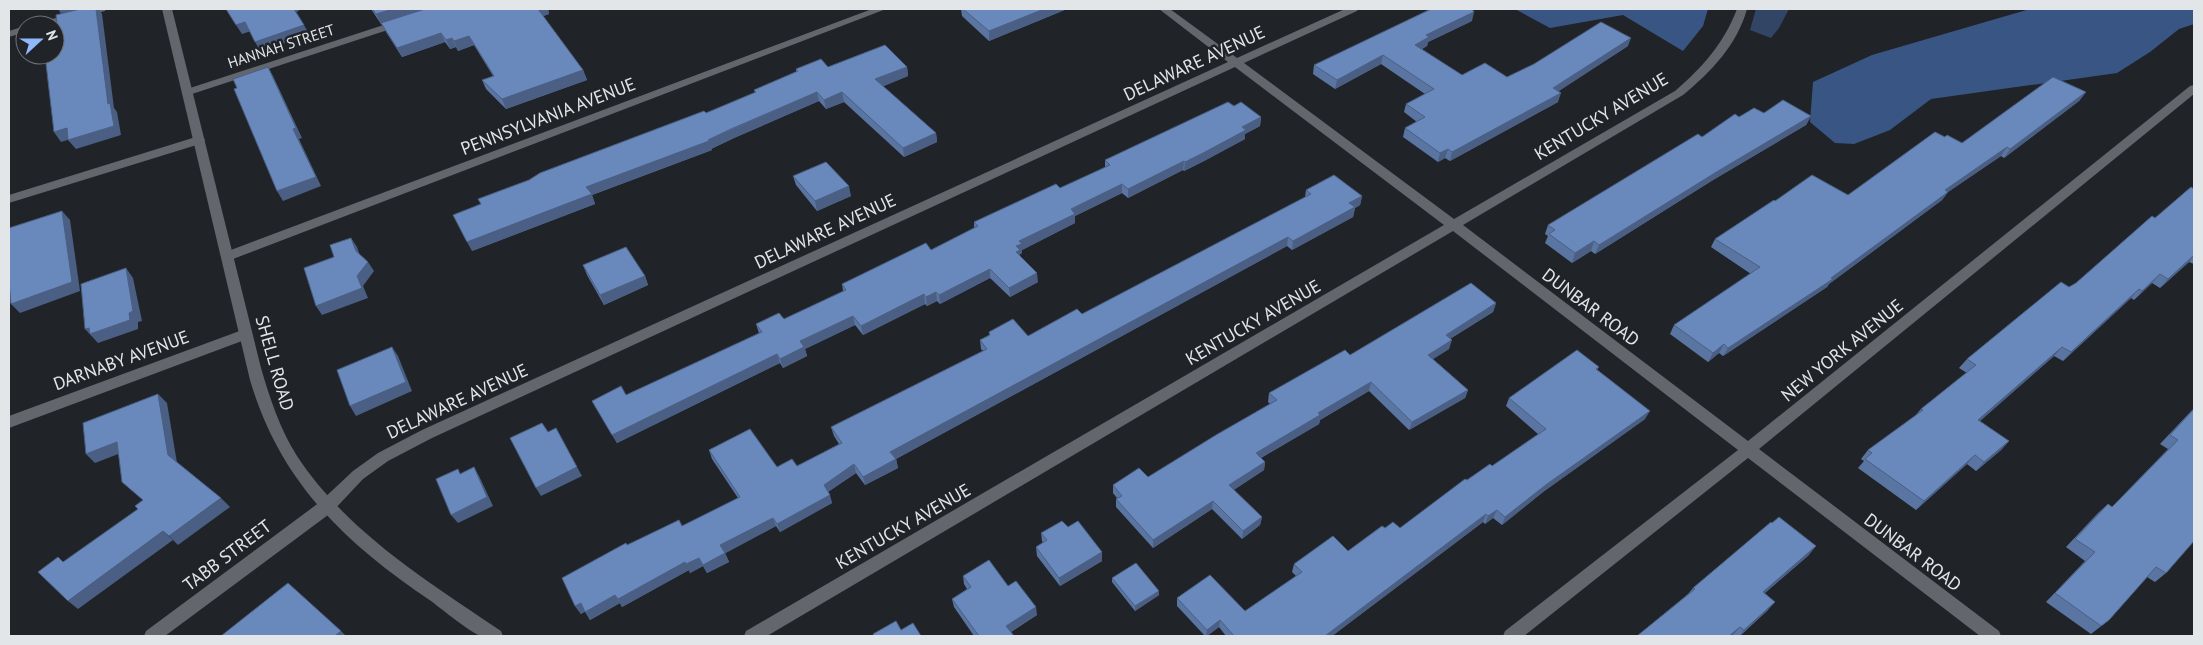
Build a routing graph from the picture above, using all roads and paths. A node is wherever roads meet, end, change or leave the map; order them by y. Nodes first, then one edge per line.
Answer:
1 (101, 9) edge
2 (167, 9) edge
3 (881, 9) edge
4 (1164, 9) edge
5 (1353, 9) edge
6 (1742, 9) edge
7 (412, 18) edge
8 (65, 19) edge
9 (1237, 64) junction
10 (2194, 88) edge
11 (188, 92) junction
12 (199, 140) junction
13 (9, 200) edge
14 (1455, 226) junction
15 (228, 256) junction
16 (245, 334) junction
17 (9, 422) edge
18 (1748, 450) junction
19 (326, 506) junction
20 (152, 636) edge
21 (495, 636) edge
22 (752, 636) edge
23 (1511, 636) edge
24 (1993, 636) edge

1 - 8 street
2 - 11 street, SHELL ROAD
3 - 15 street, PENNSYLVANIA AVENUE
4 - 9 street, DUNBAR ROAD
5 - 9 street, DELAWARE AVENUE
6 - 14 street, KENTUCKY AVENUE
7 - 11 street, HANNAH STREET
9 - 14 street, DUNBAR ROAD
9 - 19 street, DELAWARE AVENUE
10 - 18 street, NEW YORK AVENUE
11 - 12 street, SHELL ROAD
12 - 13 street
12 - 15 street, SHELL ROAD
14 - 18 street, DUNBAR ROAD
14 - 22 street, KENTUCKY AVENUE
15 - 16 street, SHELL ROAD
16 - 17 street, DARNABY AVENUE
16 - 19 street, SHELL ROAD
18 - 23 street, NEW YORK AVENUE
18 - 24 street, DUNBAR ROAD
19 - 20 street, TABB STREET
19 - 21 street, SHELL ROAD

